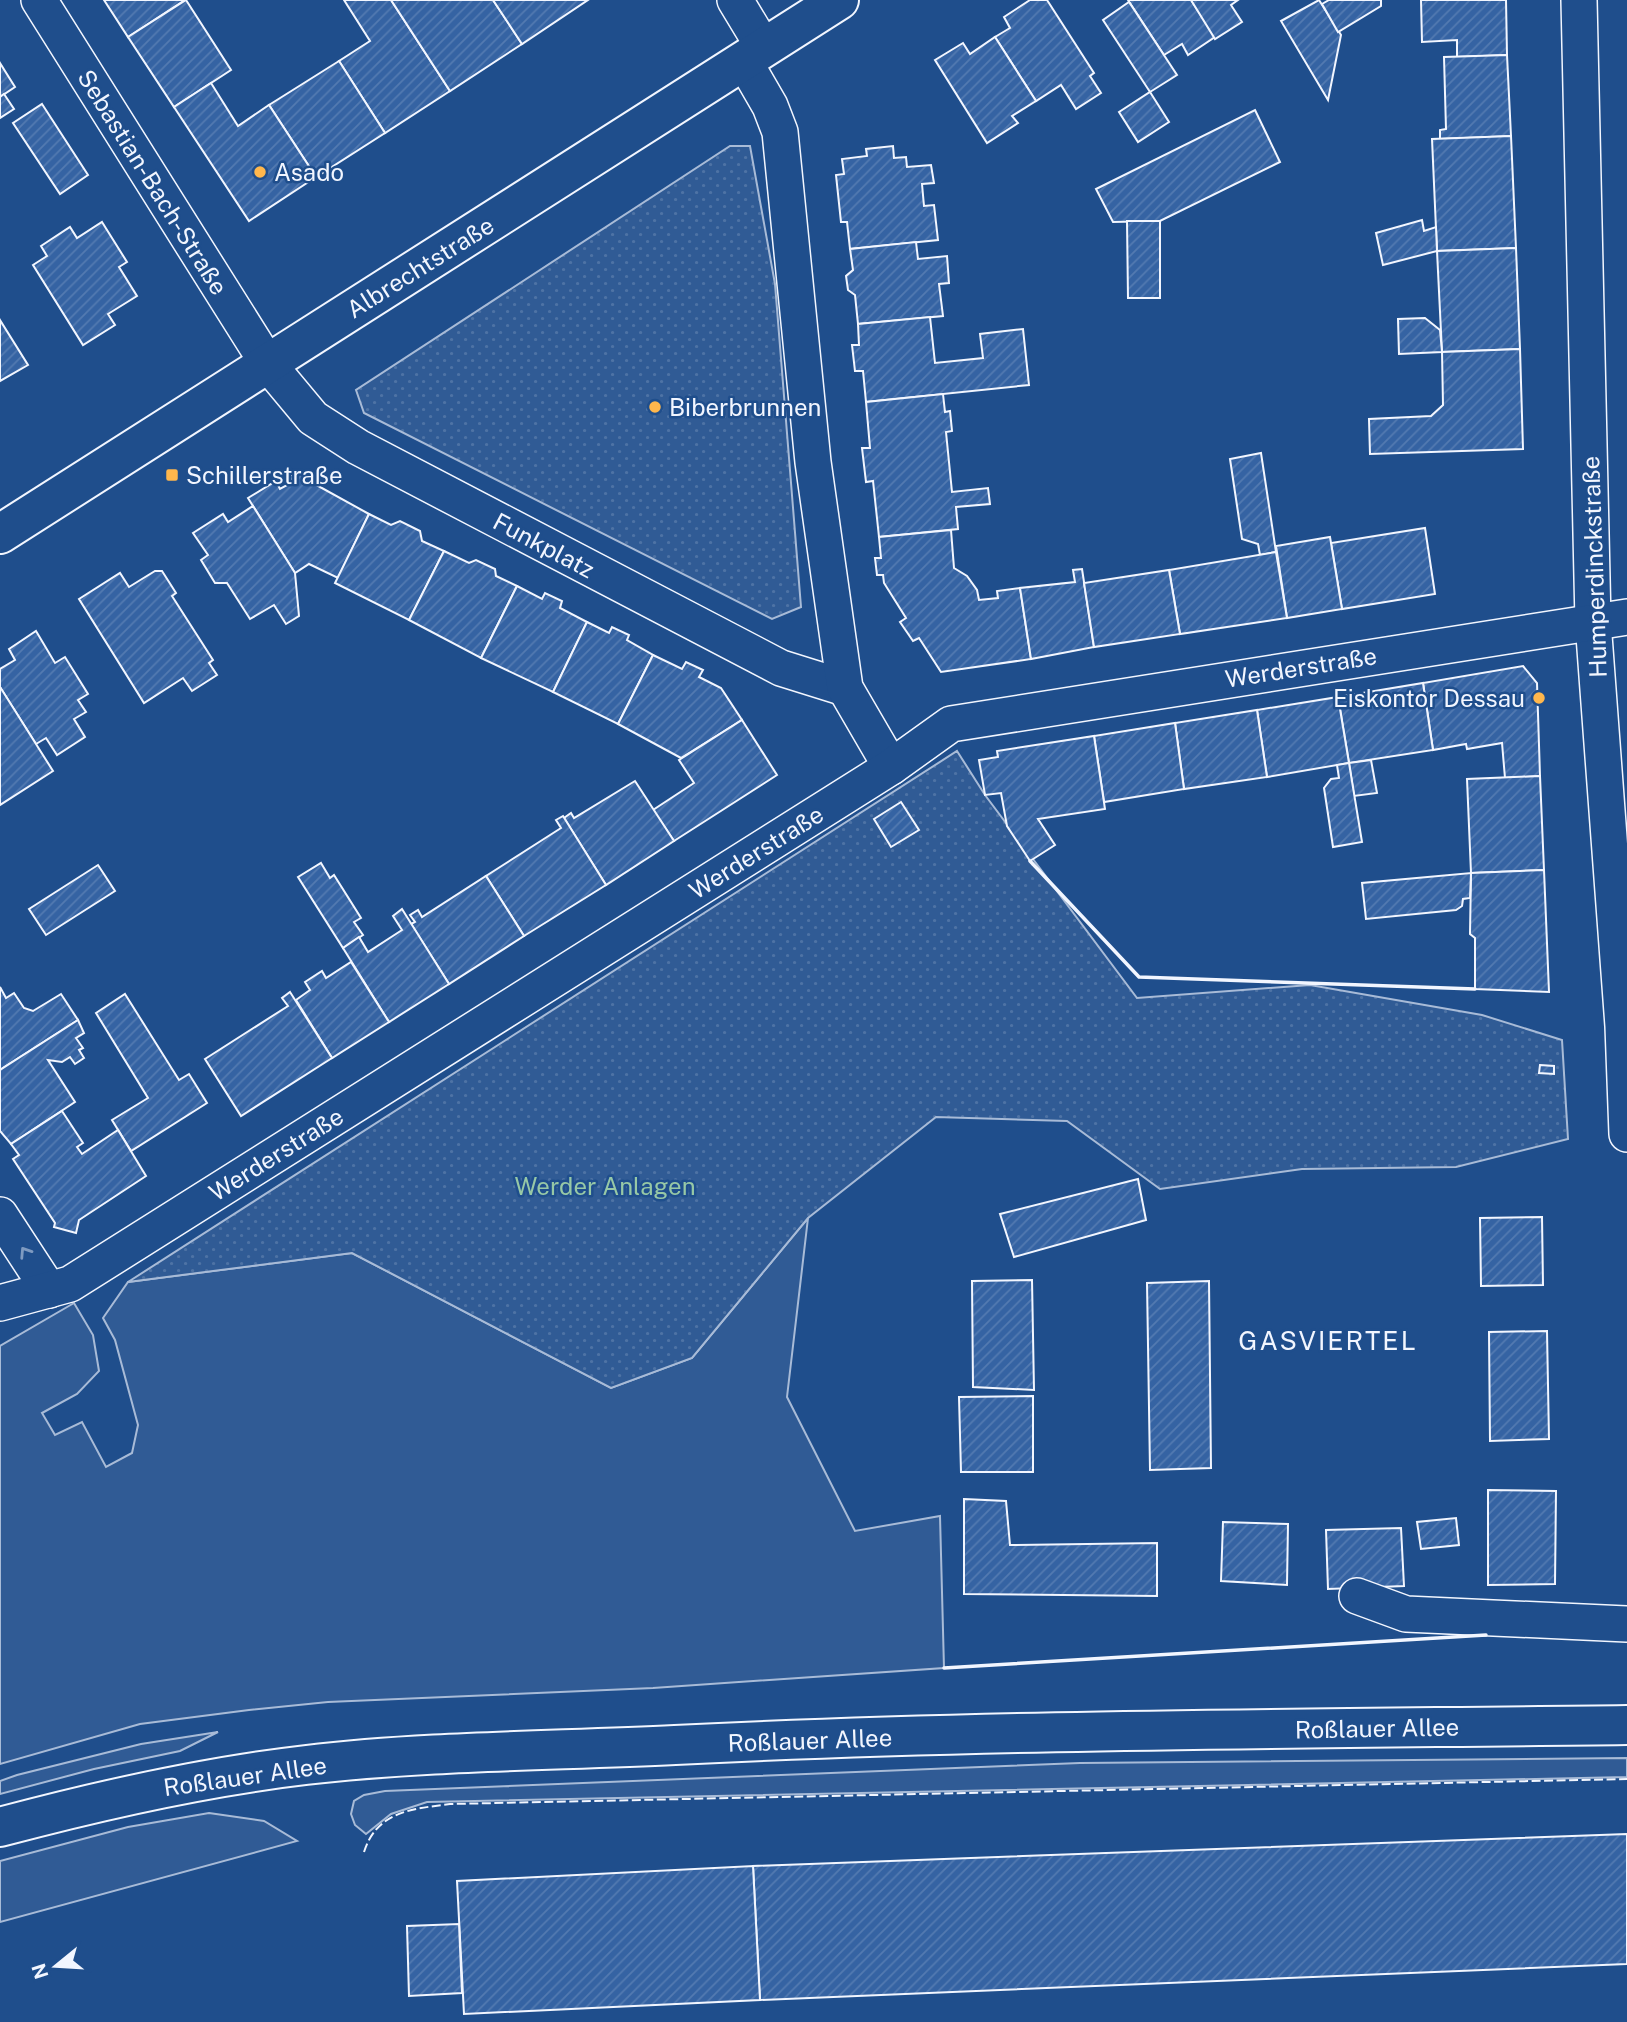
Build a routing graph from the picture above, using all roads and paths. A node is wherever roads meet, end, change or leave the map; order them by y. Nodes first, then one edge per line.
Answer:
1 (39, 0) edge
2 (734, 0) edge
3 (839, 0) edge
4 (1579, 0) edge
5 (754, 55) junction
6 (268, 364) junction
7 (0, 534) edge
8 (1610, 619) edge
9 (845, 688) junction
10 (891, 767) junction
11 (1625, 1026) edge
12 (1627, 1134) edge
13 (0, 1215) edge
14 (50, 1290) junction
15 (0, 1303) edge
16 (1357, 1596) dead end
17 (1627, 1624) edge
18 (1627, 1725) edge
19 (0, 1827) edge

1 - 6 street, Sebastian-Bach-Straße
2 - 5 street
3 - 5 main road, Albrechtstraße
4 - 8 street, Humperdinckstraße
5 - 6 main road, Albrechtstraße
5 - 9 street
6 - 7 main road, Albrechtstraße
6 - 9 street, Funkplatz
8 - 10 street, Werderstraße
8 - 11 street, Humperdinckstraße
9 - 10 street
10 - 14 street, Werderstraße
11 - 12 street, Humperdinckstraße
14 -> 13 street
14 - 15 street, Werderstraße
16 - 17 street
18 - 19 main road, Roßlauer Allee

